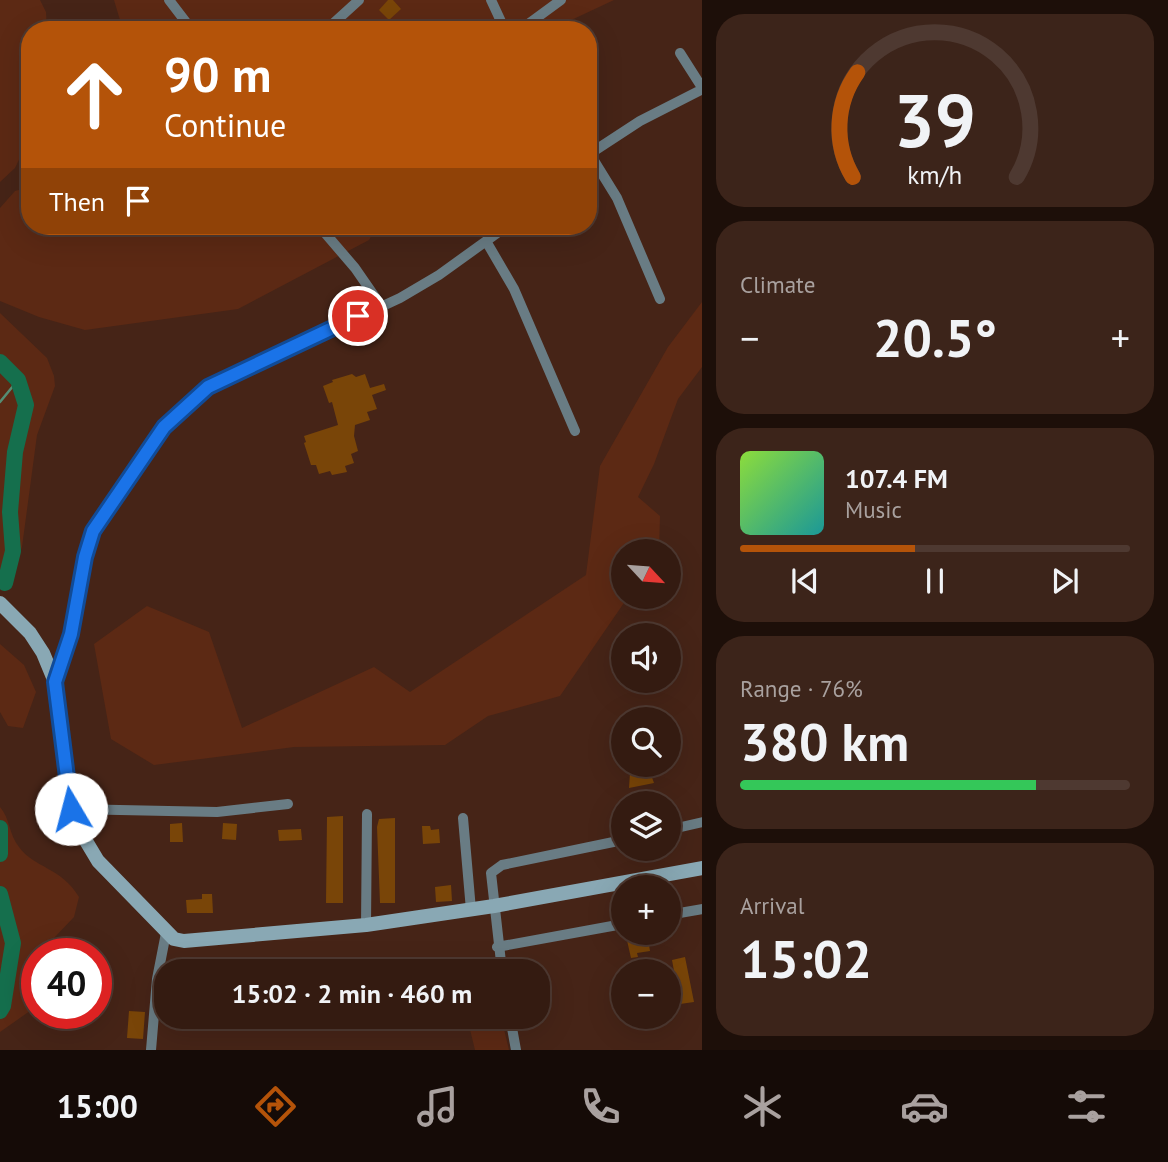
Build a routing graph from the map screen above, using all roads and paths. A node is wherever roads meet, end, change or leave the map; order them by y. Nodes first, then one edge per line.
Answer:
1 (169, 0) edge
2 (359, 0) edge
3 (491, 0) edge
4 (561, 0) edge
5 (185, 21) edge
6 (336, 21) edge
7 (501, 21) edge
8 (532, 21) edge
9 (680, 53) dead end
10 (702, 89) edge
11 (597, 148) edge
12 (597, 166) edge
13 (328, 235) edge
14 (494, 235) edge
15 (486, 241) junction
16 (660, 299) dead end
17 (382, 307) junction
18 (575, 431) dead end
19 (0, 603) edge
20 (55, 682) junction
21 (288, 804) dead end
22 (71, 809) junction
23 (367, 814) dead end
24 (463, 818) dead end
25 (702, 822) edge
26 (681, 827) edge
27 (611, 842) edge
28 (702, 868) edge
29 (494, 906) junction
30 (702, 909) edge
31 (471, 910) junction
32 (681, 913) edge
33 (366, 925) junction
34 (611, 926) edge
35 (166, 933) junction
36 (497, 947) junction
37 (500, 959) edge
38 (512, 1029) edge
39 (151, 1050) edge
40 (516, 1050) edge

1 - 5 street
2 - 6 street
3 - 7 street
4 - 8 street
9 - 10 street
10 - 11 street
12 - 16 street
13 - 17 street
14 - 15 street
15 - 17 street
15 - 18 street
17 - 20 street
19 - 20 street
20 - 22 street
21 - 22 street
22 - 35 street
23 - 33 street
24 - 31 street
25 - 26 street
27 - 29 street
28 - 29 street
29 - 31 street
29 - 36 street
30 - 32 street
31 - 33 street
33 - 35 street
34 - 36 street
35 - 39 street
36 - 37 street
38 - 40 street

